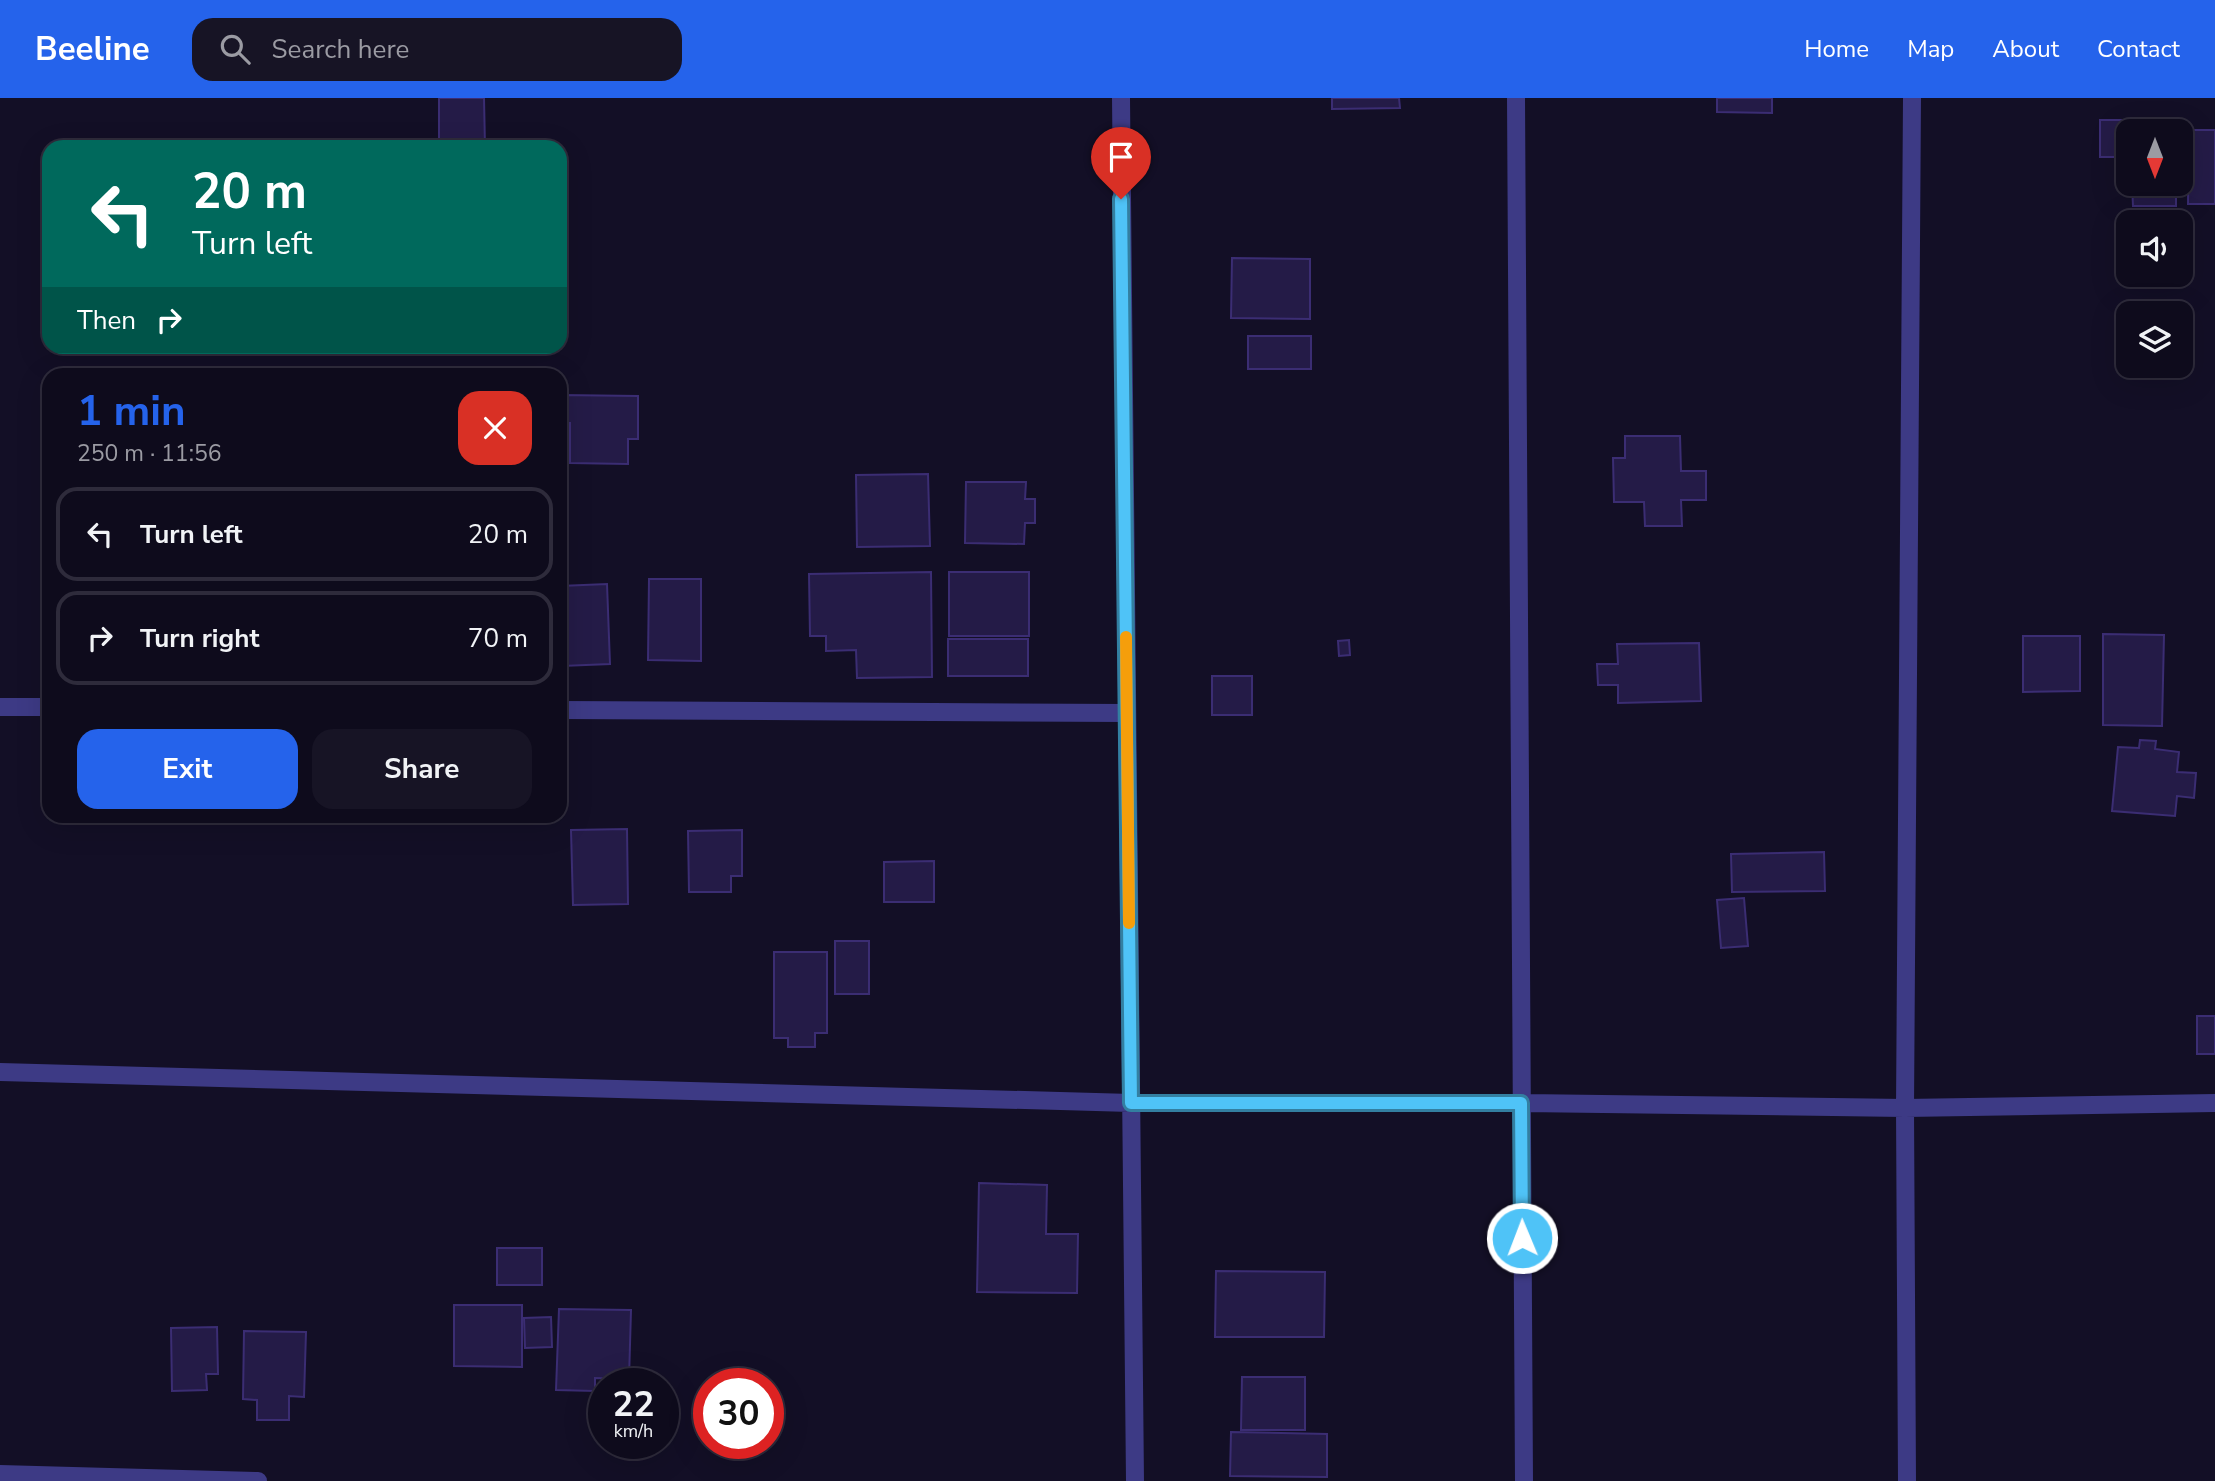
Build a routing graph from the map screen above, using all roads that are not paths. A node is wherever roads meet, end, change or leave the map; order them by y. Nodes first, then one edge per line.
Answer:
1 (1121, 98) edge
2 (1516, 98) edge
3 (1912, 98) edge
4 (0, 706) edge
5 (42, 707) edge
6 (567, 710) edge
7 (1126, 713) junction
8 (0, 1072) edge
9 (1131, 1103) junction
10 (1521, 1103) junction
11 (2215, 1103) edge
12 (1905, 1108) junction
13 (0, 1474) edge
14 (258, 1481) edge
15 (1135, 1481) edge
16 (1524, 1481) edge
17 (1907, 1481) edge

1 - 7 street
2 - 10 street
3 - 12 street
4 - 5 street
6 - 7 street
7 - 9 street
8 - 9 street
9 - 10 street
9 - 15 street
10 - 12 street
10 - 16 street
11 - 12 street
12 - 17 street
13 - 14 street

